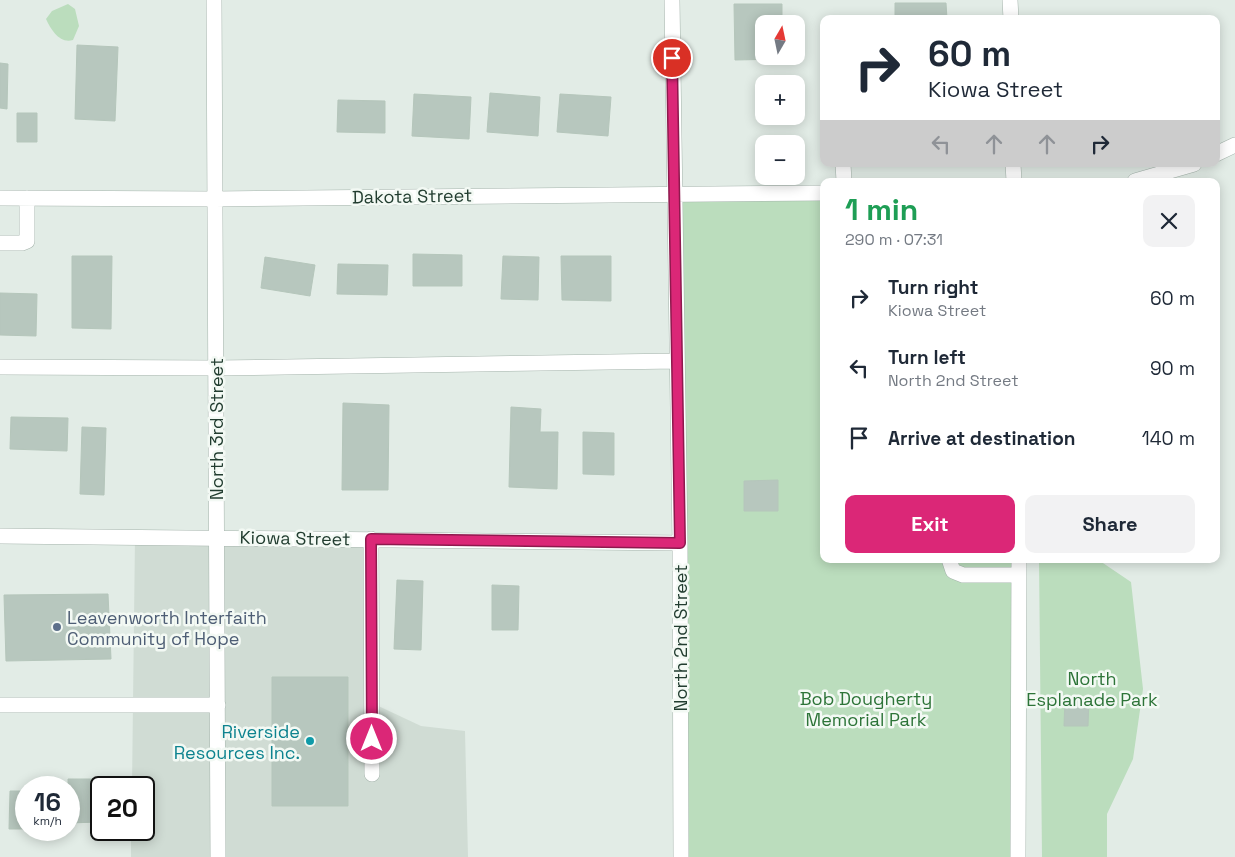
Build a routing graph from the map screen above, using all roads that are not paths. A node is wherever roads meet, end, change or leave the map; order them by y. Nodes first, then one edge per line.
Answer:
1 (214, 0) edge
2 (672, 0) edge
3 (1010, 0) edge
4 (1011, 15) edge
5 (1235, 144) edge
6 (1220, 152) edge
7 (1184, 167) edge
8 (1145, 178) edge
9 (674, 193) junction
10 (820, 193) edge
11 (0, 198) edge
12 (27, 198) junction
13 (215, 199) junction
14 (0, 243) edge
15 (677, 362) junction
16 (0, 368) edge
17 (216, 368) junction
18 (0, 536) edge
19 (217, 537) junction
20 (371, 539) junction
21 (680, 543) junction
22 (950, 563) edge
23 (1019, 563) edge
24 (1019, 575) junction
25 (0, 705) edge
26 (218, 705) junction
27 (372, 774) dead end
28 (218, 857) edge
29 (681, 857) edge
30 (1018, 857) edge

1 - 13 street, North 3rd Street
2 - 9 street, North 2nd Street
3 - 4 street
5 - 6 street
7 - 8 street
9 - 10 street, Dakota Street
9 - 13 street, Dakota Street
9 - 15 street, North 2nd Street
11 - 12 street, Dakota Street
12 - 13 street, Dakota Street
12 - 14 street
13 - 17 street, North 3rd Street
15 - 17 street
15 - 21 street, North 2nd Street
16 - 17 street
17 - 19 street, North 3rd Street
18 - 19 street, Kiowa Street
19 - 20 street, Kiowa Street
19 - 26 street, North 3rd Street
20 - 21 street, Kiowa Street
20 - 27 street
21 - 29 street, North 2nd Street
22 - 24 street
23 - 24 street
24 - 30 street
25 - 26 street
26 - 28 street, North 3rd Street

